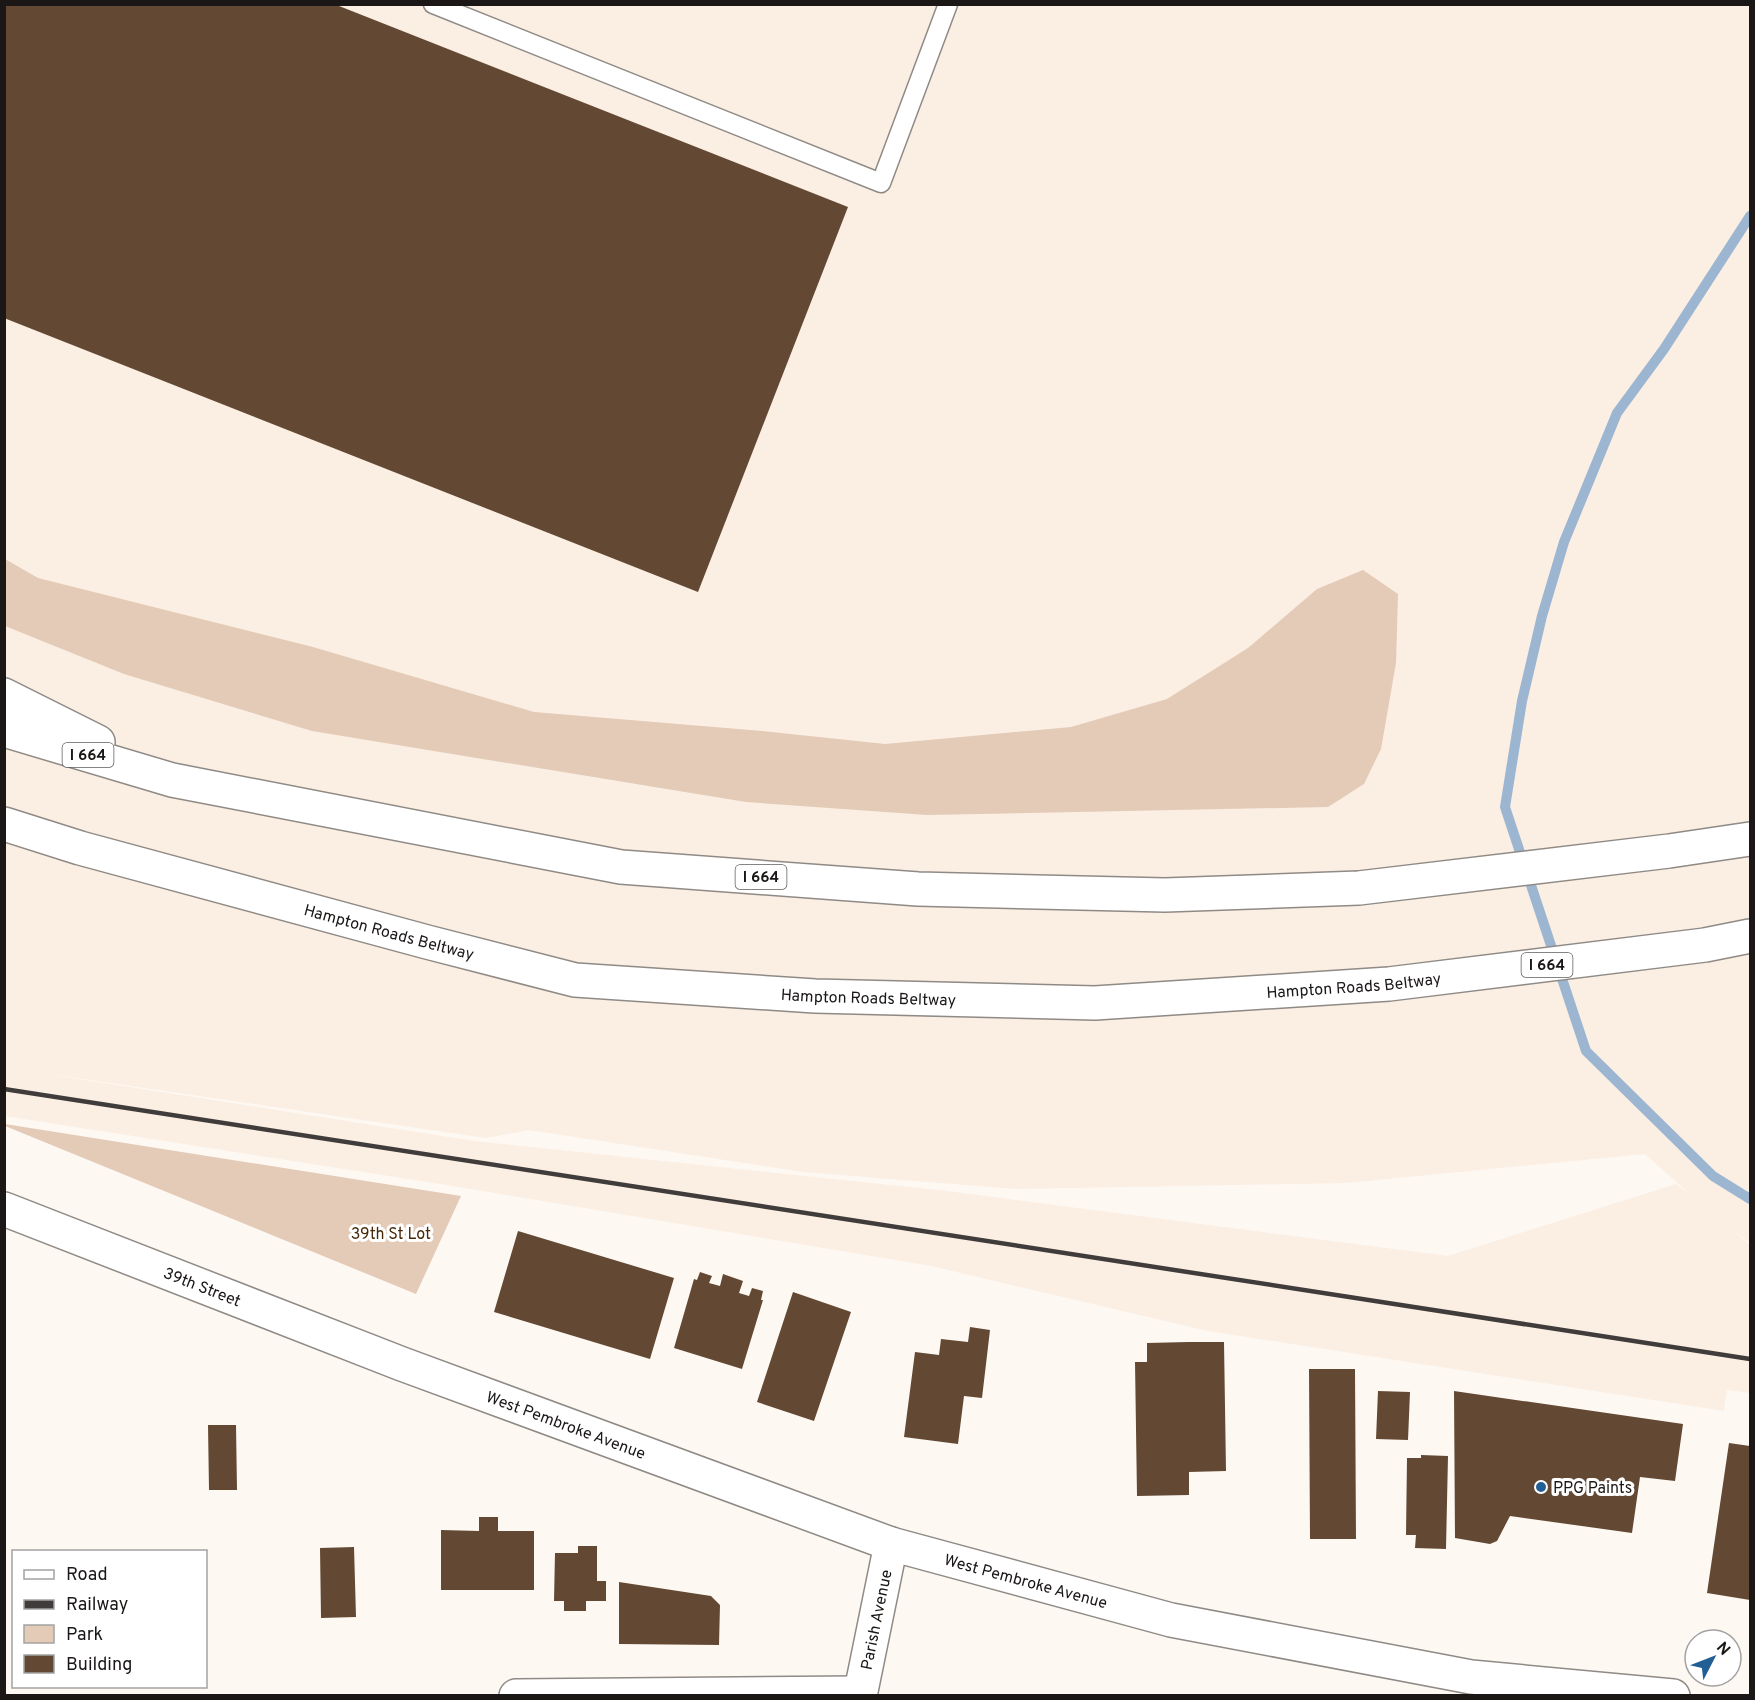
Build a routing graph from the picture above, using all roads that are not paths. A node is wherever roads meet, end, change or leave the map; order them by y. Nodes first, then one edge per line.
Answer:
1 (433, 4) edge
2 (948, 4) edge
3 (4, 694) edge
4 (4, 730) edge
5 (172, 780) junction
6 (4, 824) edge
7 (4, 831) edge
8 (1750, 839) edge
9 (80, 848) junction
10 (1750, 936) edge
11 (4, 1209) edge
12 (402, 1364) joint
13 (891, 1544) junction
14 (860, 1694) edge
15 (516, 1695) edge
16 (1673, 1695) edge

1 - 2 lane
3 - 5 main road
4 - 5 main road, I 664
5 - 8 main road, I 664
6 - 9 main road, Hampton Roads Beltway / I 664
7 - 9 main road
9 - 10 main road, Hampton Roads Beltway / I 664
11 - 12 main road, 39th Street
12 - 13 main road, West Pembroke Avenue
13 - 14 main road, Parish Avenue
13 - 16 main road, West Pembroke Avenue
14 - 15 main road

